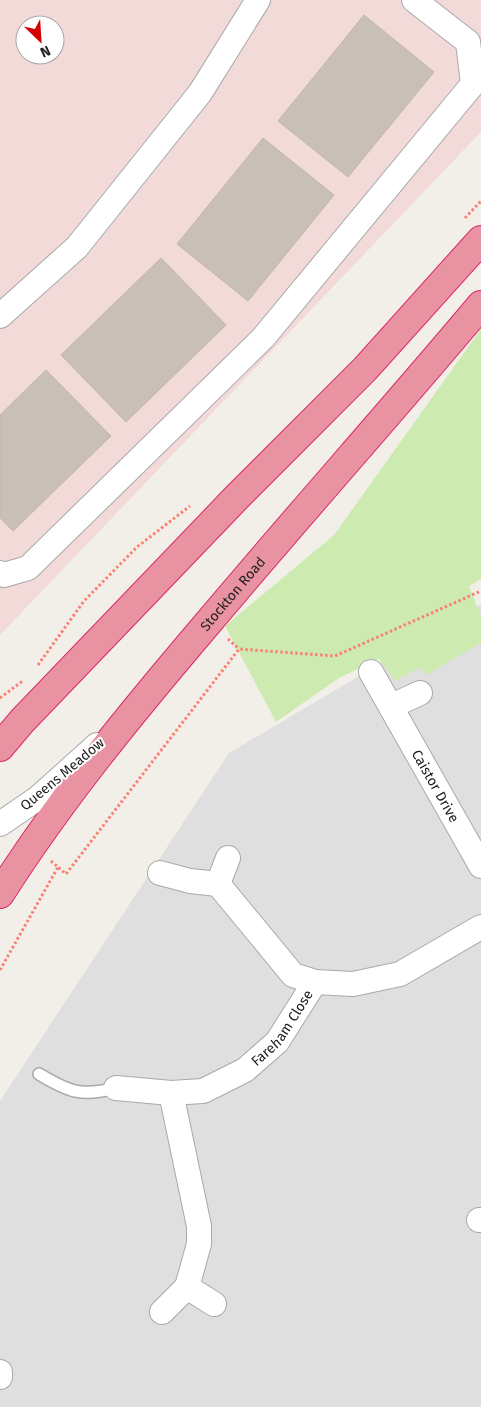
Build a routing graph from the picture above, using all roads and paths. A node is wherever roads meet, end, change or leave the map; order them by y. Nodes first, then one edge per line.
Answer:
1 (258, 0) edge
2 (414, 0) edge
3 (481, 201) edge
4 (472, 231) edge
5 (481, 305) edge
6 (0, 316) edge
7 (197, 501) dead end
8 (0, 573) edge
9 (481, 591) edge
10 (37, 667) dead end
11 (371, 672) dead end
12 (32, 674) dead end
13 (420, 693) dead end
14 (0, 698) edge
15 (392, 706) junction
16 (123, 723) junction
17 (11, 725) edge
18 (0, 747) edge
19 (0, 824) edge
20 (32, 844) junction
21 (228, 858) dead end
22 (481, 866) edge
23 (58, 867) junction
24 (160, 873) dead end
25 (218, 884) junction
26 (0, 894) edge
27 (481, 927) edge
28 (0, 970) edge
29 (315, 982) junction
30 (39, 1074) dead end
31 (116, 1088) joint
32 (170, 1093) junction
33 (187, 1287) junction
34 (214, 1304) dead end
35 (162, 1312) dead end
36 (0, 1372) edge
37 (0, 1377) edge

1 - 6 street
2 - 8 street
3 - 4 path
4 - 17 highway
5 - 16 highway, Stockton Road
7 - 10 path
9 - 23 path
11 - 15 street, Caistor Drive
12 - 14 path
13 - 15 street
15 - 22 street, Caistor Drive
16 - 19 street, Queens Meadow
16 - 20 highway, Stockton Road
17 - 18 highway
20 - 23 path
20 - 26 highway, Stockton Road
21 - 25 street
23 - 28 path
24 - 25 street
25 - 29 street, Fareham Close
27 - 29 street
29 - 32 street, Fareham Close
30 - 31 lane
31 - 32 street, Fareham Close
32 - 33 street
33 - 34 street
33 - 35 street
36 - 37 street

